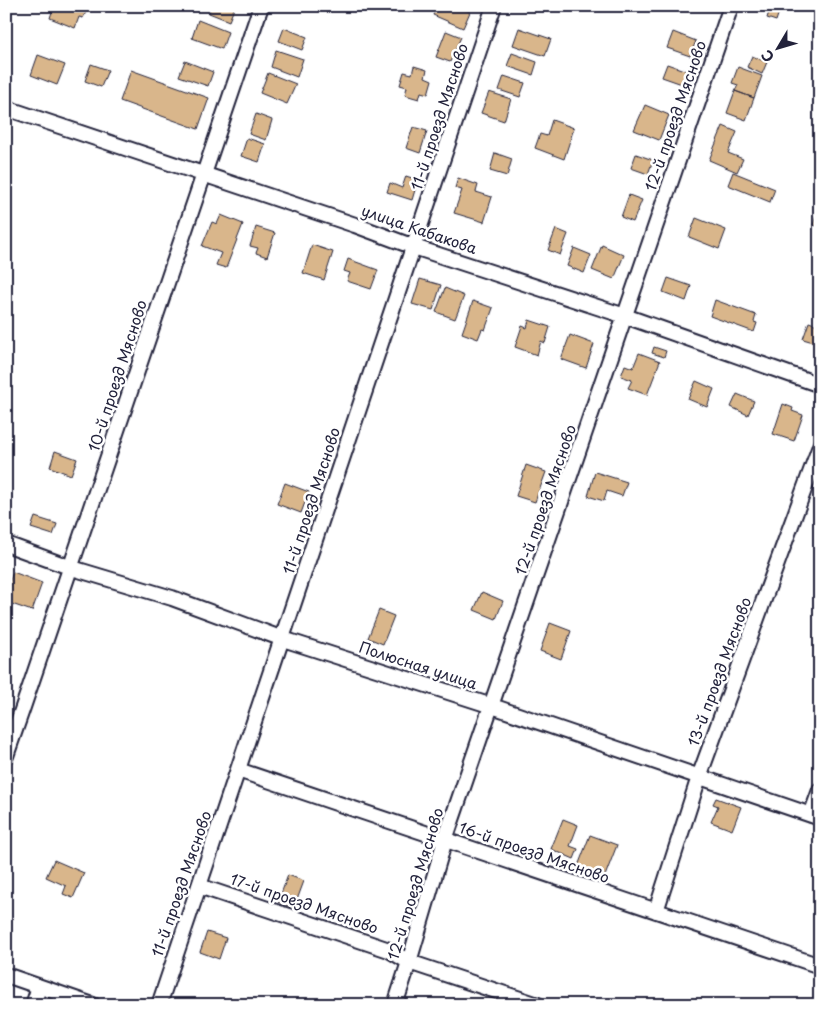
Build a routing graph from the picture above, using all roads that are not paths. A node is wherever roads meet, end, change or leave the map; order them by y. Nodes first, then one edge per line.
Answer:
1 (261, 6) edge
2 (494, 6) edge
3 (731, 6) edge
4 (6, 108) edge
5 (202, 174) junction
6 (414, 247) junction
7 (624, 316) junction
8 (820, 385) edge
9 (820, 446) edge
10 (6, 544) edge
11 (72, 568) junction
12 (283, 639) junction
13 (492, 706) junction
14 (6, 756) edge
15 (238, 770) junction
16 (699, 777) junction
17 (820, 790) edge
18 (816, 817) edge
19 (445, 840) junction
20 (199, 886) junction
21 (656, 911) junction
22 (409, 962) junction
23 (820, 966) edge
24 (6, 975) edge
25 (39, 987) junction
26 (33, 1005) edge
27 (93, 1005) edge
28 (159, 1005) edge
29 (395, 1005) edge
30 (538, 1005) edge

1 - 5 street, 10-й проезд Мясново
2 - 6 street, 11-й проезд Мясново
3 - 7 street, 12-й проезд Мясново
4 - 5 street, улица Кабакова
5 - 6 street, улица Кабакова
5 - 11 street, 10-й проезд Мясново
6 - 7 street, улица Кабакова
6 - 12 street, 11-й проезд Мясново
7 - 8 street, улица Кабакова
7 - 13 street, 12-й проезд Мясново
9 - 16 street, 13-й проезд Мясново
10 - 11 street, Полюсная улица
11 - 12 street, Полюсная улица
11 - 14 street, 10-й проезд Мясново
12 - 13 street, Полюсная улица
12 - 15 street, 11-й проезд Мясново
13 - 16 street, Полюсная улица
13 - 19 street, 12-й проезд Мясново
15 - 19 street, 16-й проезд Мясново
15 - 20 street, 11-й проезд Мясново
16 - 18 street, Полюсная улица
16 - 21 street, 13-й проезд Мясново
17 - 18 street
19 - 21 street, 16-й проезд Мясново
19 - 22 street, 12-й проезд Мясново
20 - 22 street, 17-й проезд Мясново
20 - 28 street, 11-й проезд Мясново
21 - 23 street, 16-й проезд Мясново
22 - 29 street, 12-й проезд Мясново
22 - 30 street, 17-й проезд Мясново
24 - 25 street
25 - 26 street
25 - 27 street

